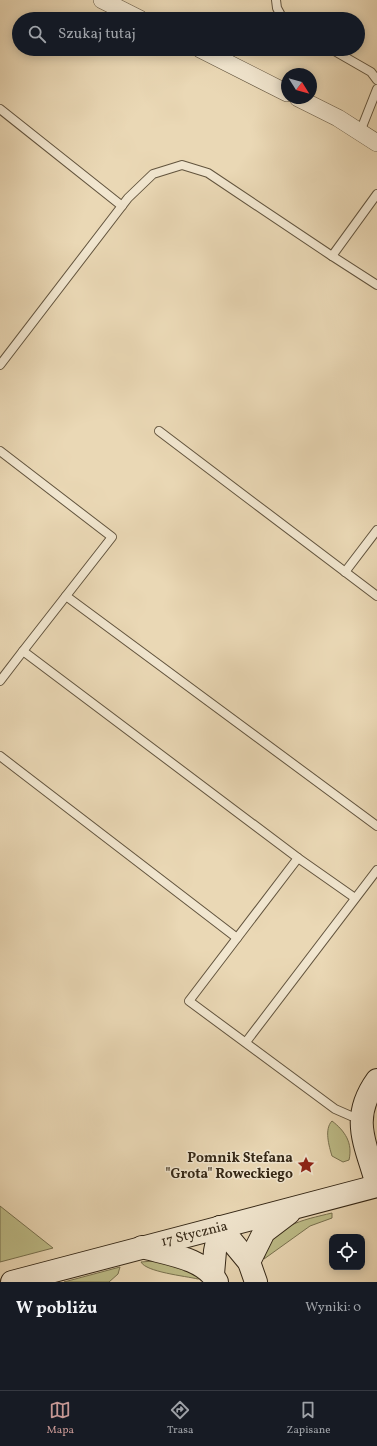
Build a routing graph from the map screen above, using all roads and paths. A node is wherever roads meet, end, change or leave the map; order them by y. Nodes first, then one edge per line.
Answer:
1 (102, 0) edge
2 (276, 0) edge
3 (126, 12) edge
4 (279, 12) edge
5 (214, 56) edge
6 (343, 56) edge
7 (377, 80) edge
8 (377, 89) edge
9 (281, 90) edge
10 (310, 104) edge
11 (0, 109) edge
12 (360, 132) junction
13 (377, 143) edge
14 (377, 194) edge
15 (122, 206) junction
16 (332, 256) junction
17 (377, 284) edge
18 (0, 365) edge
19 (159, 431) dead end
20 (0, 451) edge
21 (377, 530) edge
22 (345, 572) junction
23 (66, 596) junction
24 (377, 596) edge
25 (23, 651) junction
26 (0, 681) edge
27 (0, 756) edge
28 (377, 826) edge
29 (298, 858) junction
30 (377, 870) edge
31 (355, 898) junction
32 (237, 938) junction
33 (246, 1042) junction
34 (377, 1080) edge
35 (361, 1118) junction
36 (377, 1186) edge
37 (298, 1206) junction
38 (220, 1227) junction
39 (140, 1247) junction
40 (253, 1272) edge
41 (215, 1278) edge
42 (12, 1282) edge

1 - 3 street
2 - 4 lane
5 - 9 street
6 - 7 lane
8 - 12 lane
10 - 12 street
11 - 15 lane
12 - 13 street
14 - 16 lane
15 - 16 lane
15 - 18 lane
16 - 17 lane
19 - 22 lane
20 - 23 lane
21 - 22 lane
22 - 24 lane
23 - 25 lane
23 - 28 lane
25 - 26 lane
25 - 29 lane
27 - 32 lane
29 - 31 lane
29 - 32 lane
30 - 31 lane
31 - 33 lane
32 - 33 lane
33 - 35 lane
34 - 35 street
35 - 36 street
36 - 37 street, 17 Stycznia
37 - 38 street, 17 Stycznia
37 - 40 street
38 - 39 street, 17 Stycznia
38 - 40 street
38 - 41 street
39 - 41 street
39 - 42 street, 17 Stycznia

